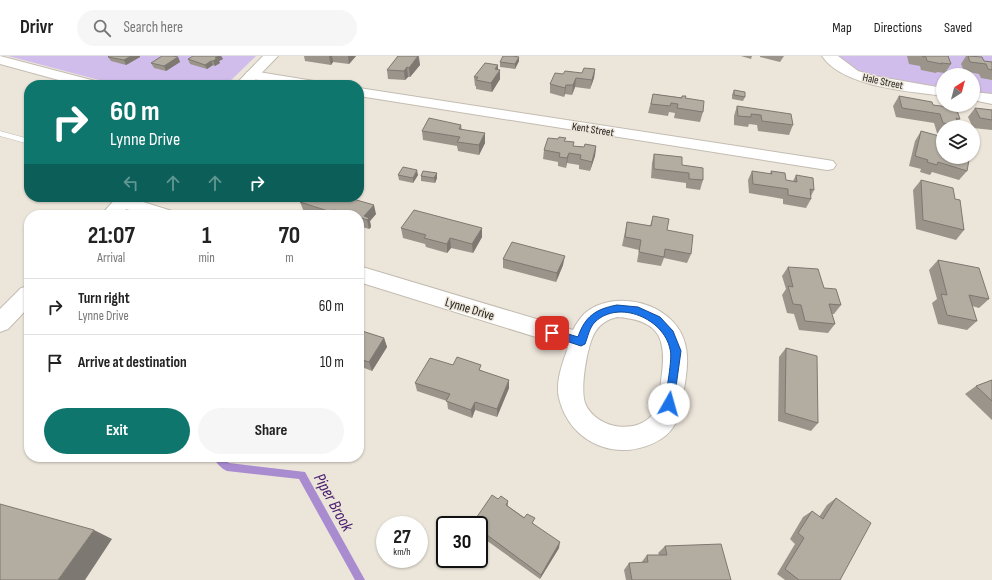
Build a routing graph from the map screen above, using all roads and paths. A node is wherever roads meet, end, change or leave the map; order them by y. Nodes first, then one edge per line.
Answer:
1 (271, 56) edge
2 (829, 56) edge
3 (0, 60) edge
4 (75, 80) edge
5 (247, 80) edge
6 (936, 91) edge
7 (364, 93) edge
8 (980, 97) edge
9 (992, 99) edge
10 (0, 133) edge
11 (24, 140) edge
12 (827, 165) dead end
13 (123, 202) edge
14 (130, 202) edge
15 (115, 210) edge
16 (152, 210) edge
17 (364, 276) edge
18 (24, 299) edge
19 (0, 323) edge
20 (581, 342) junction

1 - 5 street
2 - 6 street, Hale Street
3 - 4 street
7 - 12 street, Kent Street
8 - 9 street
10 - 11 lane
13 - 15 street
14 - 16 street
17 - 20 street, Lynne Drive
18 - 19 street
20 - 20 street

